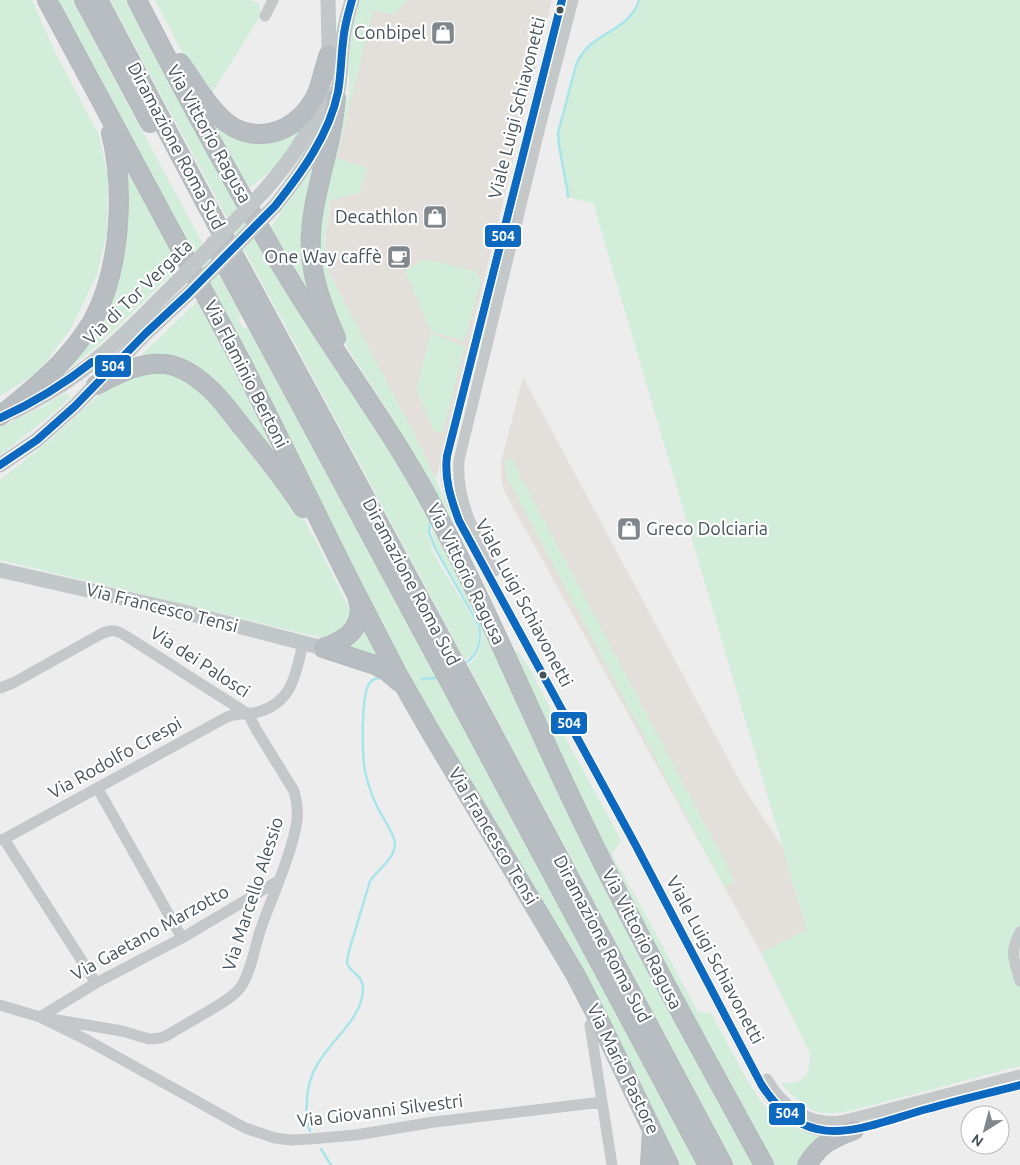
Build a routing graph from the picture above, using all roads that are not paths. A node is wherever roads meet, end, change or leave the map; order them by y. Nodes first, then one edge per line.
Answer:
1 (47, 0) edge
2 (84, 0) edge
3 (98, 0) edge
4 (137, 0) edge
5 (273, 0) edge
6 (328, 0) edge
7 (352, 0) edge
8 (562, 0) edge
9 (573, 0) edge
10 (266, 16) dead end
11 (148, 22) junction
12 (329, 54) junction
13 (96, 92) junction
14 (336, 98) junction
15 (356, 384) junction
16 (96, 385) junction
17 (0, 417) edge
18 (447, 456) junction
19 (2, 462) edge
20 (459, 485) junction
21 (0, 570) edge
22 (346, 574) junction
23 (356, 594) junction
24 (303, 643) junction
25 (323, 648) junction
26 (0, 688) edge
27 (411, 698) junction
28 (248, 714) junction
29 (98, 789) junction
30 (2, 840) edge
31 (278, 882) junction
32 (1020, 932) edge
33 (182, 938) junction
34 (575, 974) joint
35 (1020, 981) edge
36 (96, 983) junction
37 (0, 1005) edge
38 (40, 1017) junction
39 (590, 1025) dead end
40 (1020, 1075) edge
41 (1020, 1085) edge
42 (602, 1102) junction
43 (652, 1128) junction
44 (854, 1130) junction
45 (612, 1165) edge
46 (650, 1165) edge
47 (669, 1165) edge
48 (708, 1165) edge
49 (723, 1165) edge
50 (764, 1165) edge
51 (807, 1165) edge

1 - 13 highway, Via Flaminio Bertoni
2 - 48 highway, Diramazione Roma Sud
3 - 49 highway, Diramazione Roma Sud
4 - 11 highway, Via Vittorio Ragusa
5 - 10 street
6 - 12 main road, Via di Tor Vergata
7 - 14 main road, Via di Tor Vergata
8 - 18 street, Viale Luigi Schiavonetti
9 - 20 street, Viale Luigi Schiavonetti
11 - 12 highway
11 - 15 highway, Via Vittorio Ragusa
12 - 17 main road, Via di Tor Vergata, bridge
13 - 17 highway
13 - 22 highway, Via Flaminio Bertoni
14 - 15 highway
14 - 16 main road, Via di Tor Vergata, bridge
15 - 50 highway, Via Vittorio Ragusa
16 - 19 main road, Via di Tor Vergata
16 - 22 highway
18 - 20 street
18 - 44 street, Viale Luigi Schiavonetti
20 - 40 street, Viale Luigi Schiavonetti
21 - 24 main road, Via Francesco Tensi
22 - 23 highway, Via Flaminio Bertoni
23 - 25 highway
23 - 27 highway, Via Flaminio Bertoni
24 - 25 main road, Via Francesco Tensi
24 - 28 street, Via Rodolfo Crespi
25 - 27 highway
26 - 28 street, Via dei Palosci
27 - 34 highway, Via Francesco Tensi
28 - 29 street, Via Rodolfo Crespi
28 - 31 street, Via Marcello Alessio
29 - 30 street, Via Rodolfo Crespi
29 - 33 street
30 - 36 street
31 - 33 street, Via Gaetano Marzotto
31 - 38 street, Via Marcello Alessio
32 - 35 street
33 - 36 street, Via Gaetano Marzotto
34 - 43 highway, Via Mario Pastore
36 - 38 street, Via Gaetano Marzotto
37 - 38 street, Via Marcello Alessio
38 - 42 street, Via Giovanni Silvestri
39 - 42 street
41 - 44 street, Viale Luigi Schiavonetti
42 - 45 street
43 - 46 highway
43 - 47 highway, Via Mario Pastore
44 - 51 highway

